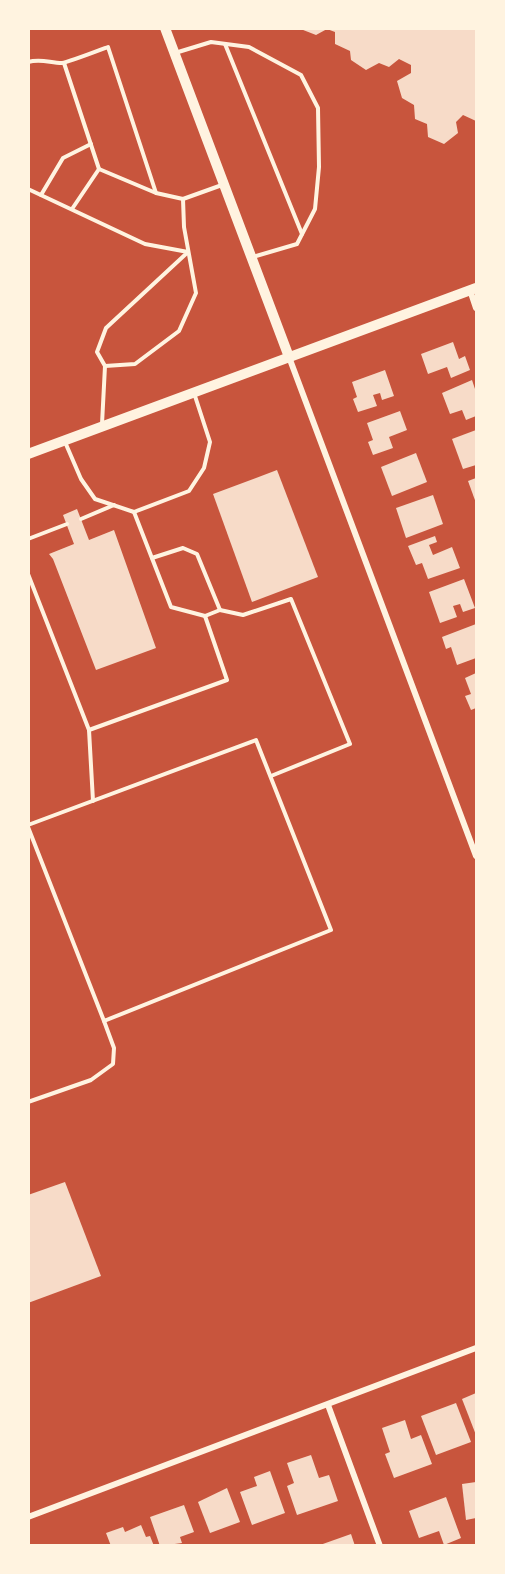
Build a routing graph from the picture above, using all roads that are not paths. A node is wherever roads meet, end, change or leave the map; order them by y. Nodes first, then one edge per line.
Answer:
1 (165, 28) edge
2 (225, 44) junction
3 (174, 53) junction
4 (28, 62) edge
5 (64, 63) junction
6 (91, 144) junction
7 (99, 169) junction
8 (224, 184) junction
9 (28, 189) edge
10 (156, 193) junction
11 (41, 195) junction
12 (183, 199) junction
13 (72, 209) junction
14 (302, 234) junction
15 (188, 252) junction
16 (251, 258) junction
17 (473, 289) edge
18 (477, 308) edge
19 (289, 357) junction
20 (105, 366) junction
21 (194, 392) junction
22 (102, 427) junction
23 (64, 441) junction
24 (28, 454) edge
25 (114, 505) junction
26 (134, 512) junction
27 (81, 519) dead end
28 (67, 524) dead end
29 (28, 539) edge
30 (152, 558) junction
31 (28, 574) edge
32 (31, 587) edge
33 (220, 610) junction
34 (205, 616) junction
35 (89, 730) junction
36 (271, 776) junction
37 (93, 801) junction
38 (28, 826) edge
39 (477, 855) edge
40 (104, 1021) junction
41 (28, 1102) edge
42 (477, 1348) edge
43 (328, 1405) junction
44 (28, 1517) edge
45 (381, 1545) edge

1 - 3 street
2 - 3 lane
2 - 14 lane
2 - 14 lane
3 - 8 street
4 - 5 lane
5 - 6 lane
5 - 10 lane
6 - 7 lane
6 - 11 lane
7 - 10 lane
7 - 13 lane
8 - 12 lane
8 - 16 street
9 - 11 lane
10 - 12 lane
11 - 13 lane
12 - 15 lane
13 - 15 lane
14 - 16 lane
15 - 20 lane
15 - 20 lane
16 - 19 street
17 - 18 street
17 - 19 street
19 - 21 street
19 - 39 street
20 - 22 lane
21 - 22 street
21 - 26 lane
22 - 23 street
23 - 24 street
23 - 25 lane
25 - 26 lane
25 - 27 lane
26 - 30 lane
28 - 29 lane
30 - 33 lane
30 - 34 lane
31 - 32 lane
32 - 35 lane
33 - 34 lane
33 - 36 lane
34 - 35 lane
35 - 37 lane
36 - 37 lane
36 - 40 lane
37 - 38 lane
38 - 40 lane
40 - 41 lane
42 - 43 street
43 - 44 street
43 - 45 street

